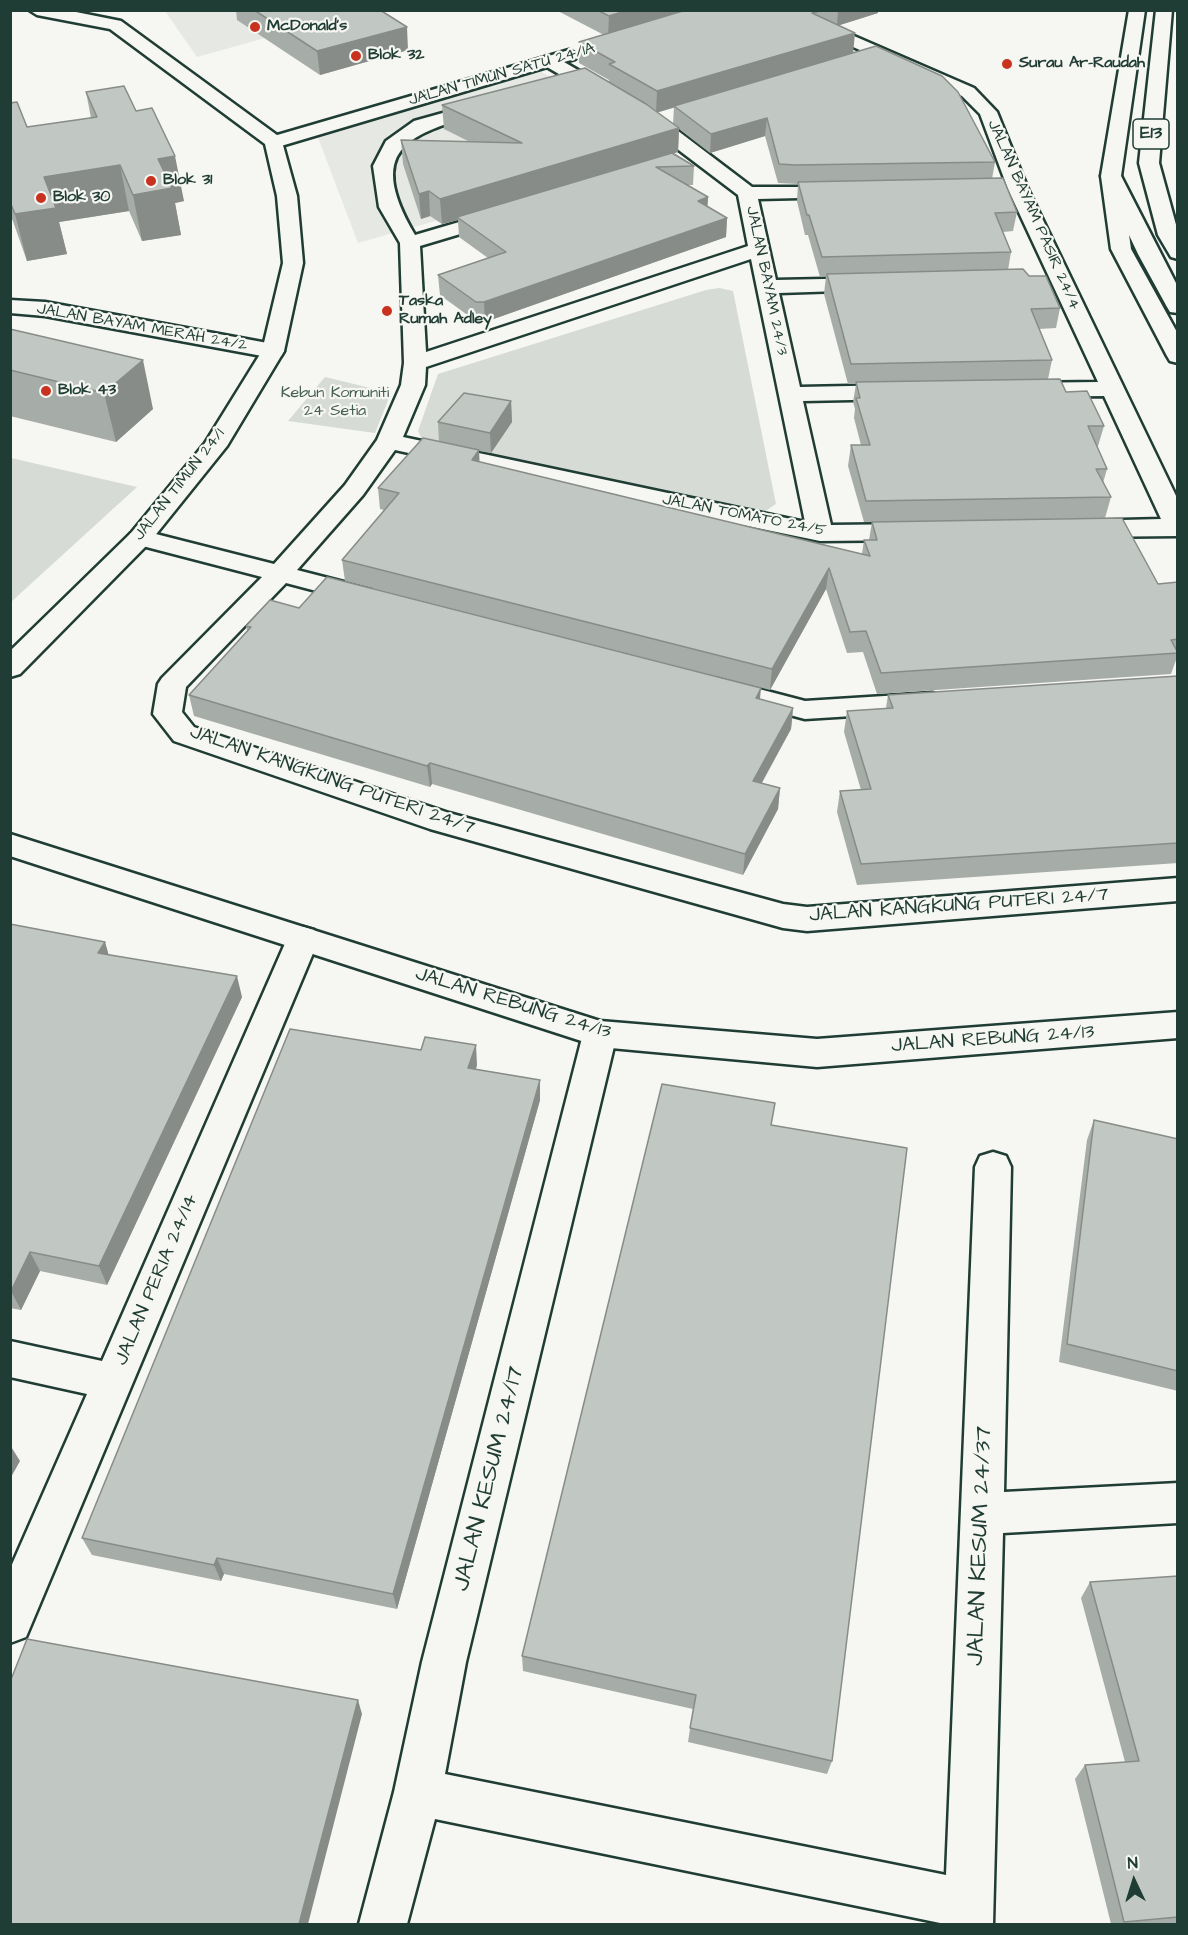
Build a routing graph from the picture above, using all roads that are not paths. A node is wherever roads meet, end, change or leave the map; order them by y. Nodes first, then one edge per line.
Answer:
1 (37, 10) edge
2 (779, 10) edge
3 (1137, 10) edge
4 (1164, 10) edge
5 (115, 18) edge
6 (583, 51) edge
7 (880, 54) junction
8 (549, 61) junction
9 (849, 63) edge
10 (580, 79) junction
11 (546, 89) edge
12 (512, 99) edge
13 (676, 115) edge
14 (654, 122) junction
15 (274, 142) junction
16 (697, 155) junction
17 (675, 162) edge
18 (1111, 176) junction
19 (994, 189) edge
20 (1018, 189) junction
21 (866, 191) edge
22 (747, 193) junction
23 (521, 210) edge
24 (410, 243) junction
25 (760, 249) junction
26 (1178, 253) edge
27 (1037, 279) edge
28 (1060, 279) junction
29 (896, 283) edge
30 (768, 286) junction
31 (10, 306) edge
32 (1178, 307) edge
33 (273, 351) junction
34 (1178, 356) edge
35 (415, 363) junction
36 (1112, 389) junction
37 (993, 391) edge
38 (921, 392) edge
39 (790, 394) junction
40 (389, 441) junction
41 (1177, 527) edge
42 (1058, 530) edge
43 (939, 532) edge
44 (820, 533) junction
45 (140, 538) junction
46 (280, 574) junction
47 (391, 603) edge
48 (10, 668) edge
49 (687, 680) edge
50 (960, 700) edge
51 (10, 845) edge
52 (1178, 889) edge
53 (303, 939) junction
54 (1178, 1025) edge
55 (600, 1034) junction
56 (993, 1167) dead end
57 (10, 1359) edge
58 (113, 1382) junction
59 (1178, 1503) edge
60 (982, 1514) junction
61 (10, 1620) edge
62 (418, 1792) junction
63 (969, 1914) edge
64 (383, 1924) edge

1 - 5 main road
2 - 7 main road, JALAN BAYAM PASIR 24/4
3 - 18 main road
4 - 26 main road, E13
5 - 15 main road
6 - 8 main road, JALAN TIMUN SATU 24/1A
7 - 9 main road
7 - 20 main road, JALAN BAYAM PASIR 24/4
8 - 10 main road, JALAN BAYAM 24/3
8 - 15 main road, JALAN TIMUN SATU 24/1A
10 - 11 main road
10 - 14 main road, JALAN BAYAM 24/3
12 - 24 main road, JALAN KANGKUNG PUTERI 24/7
13 - 14 main road
14 - 16 main road, JALAN BAYAM 24/3
15 - 33 main road, JALAN TIMUN 24/1
16 - 17 main road
16 - 22 main road, JALAN BAYAM 24/3
18 - 32 main road
18 - 34 main road
19 - 20 main road
20 - 28 main road, JALAN BAYAM PASIR 24/4
21 - 22 main road
22 - 25 main road, JALAN BAYAM 24/3
23 - 24 main road
24 - 35 main road, JALAN KANGKUNG PUTERI 24/7
25 - 30 main road, JALAN BAYAM 24/3
25 - 35 main road
27 - 28 main road
28 - 36 main road, JALAN BAYAM PASIR 24/4
29 - 30 main road
30 - 39 main road, JALAN BAYAM 24/3
31 - 33 main road, JALAN BAYAM MERAH 24/2
33 - 45 main road, JALAN TIMUN 24/1
35 - 40 main road, JALAN KANGKUNG PUTERI 24/7
36 - 37 main road
36 - 41 main road, JALAN BAYAM PASIR 24/4
38 - 39 main road
39 - 44 main road, JALAN BAYAM 24/3
40 - 44 main road, JALAN TOMATO 24/5
40 - 46 main road, JALAN KANGKUNG PUTERI 24/7
41 - 42 main road
43 - 44 main road, JALAN TOMATO 24/5
45 - 46 main road
45 - 48 main road, JALAN TIMUN 24/1
46 - 47 main road
46 - 52 main road, JALAN KANGKUNG PUTERI 24/7
49 - 50 main road
51 - 53 main road, JALAN REBUNG 24/13
53 - 55 main road, JALAN REBUNG 24/13
53 - 58 main road, JALAN PERIA 24/14
54 - 55 main road, JALAN REBUNG 24/13
55 - 62 main road, JALAN KESUM 24/17
56 - 60 main road, JALAN KESUM 24/37
57 - 58 main road
58 - 61 main road, JALAN PERIA 24/14
59 - 60 main road
60 - 63 main road, JALAN KESUM 24/37
62 - 63 main road
62 - 64 main road, JALAN KESUM 24/17

